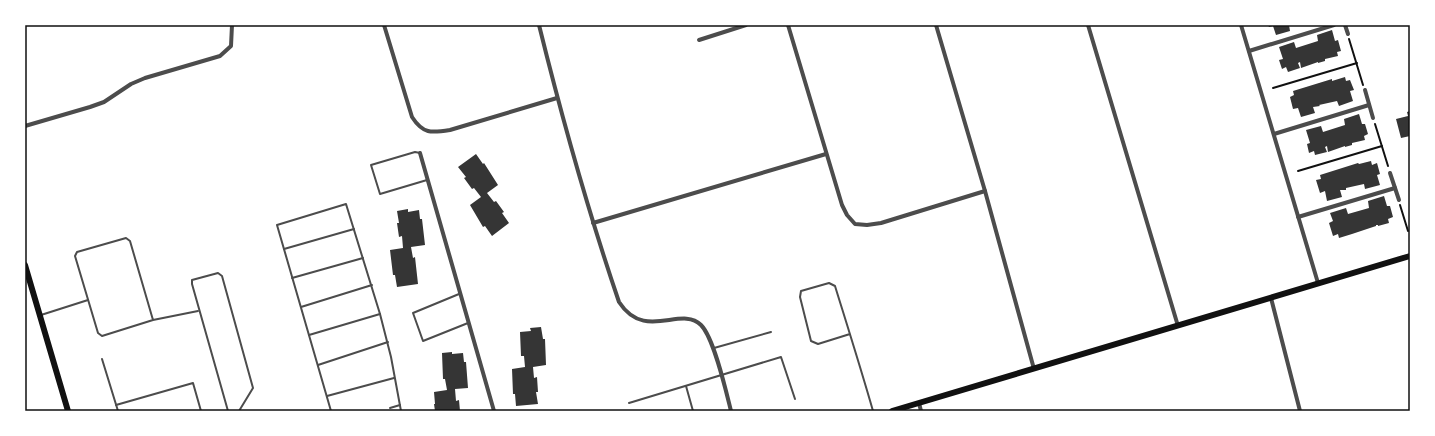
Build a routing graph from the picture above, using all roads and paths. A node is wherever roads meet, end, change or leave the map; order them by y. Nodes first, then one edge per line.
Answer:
1 (232, 25) edge
2 (384, 25) edge
3 (539, 25) edge
4 (746, 25) edge
5 (788, 25) edge
6 (936, 25) edge
7 (1088, 25) edge
8 (1241, 25) edge
9 (1334, 25) edge
10 (1345, 25) edge
11 (1348, 34) joint
12 (699, 40) dead end
13 (1249, 51) junction
14 (1357, 63) junction
15 (1272, 88) dead end
16 (1365, 90) joint
17 (557, 98) junction
18 (1369, 105) junction
19 (1373, 118) joint
20 (25, 126) edge
21 (1274, 134) junction
22 (1382, 146) junction
23 (420, 153) joint
24 (826, 154) junction
25 (1298, 171) dead end
26 (1390, 173) joint
27 (428, 180) junction
28 (1395, 188) junction
29 (985, 192) junction
30 (1399, 200) joint
31 (1298, 217) junction
32 (593, 223) junction
33 (354, 229) junction
34 (1408, 231) dead end
35 (284, 249) junction
36 (1410, 256) edge
37 (363, 258) junction
38 (25, 265) edge
39 (292, 278) junction
40 (27, 282) edge
41 (1318, 284) junction
42 (372, 286) junction
43 (460, 294) junction
44 (1270, 298) junction
45 (88, 300) junction
46 (301, 307) junction
47 (198, 311) junction
48 (380, 314) junction
49 (40, 315) junction
50 (153, 320) junction
51 (469, 323) junction
52 (1178, 326) junction
53 (771, 332) dead end
54 (850, 334) junction
55 (309, 335) junction
56 (388, 342) junction
57 (713, 348) junction
58 (102, 359) dead end
59 (318, 365) junction
60 (1034, 369) junction
61 (721, 375) junction
62 (394, 378) junction
63 (686, 386) junction
64 (327, 396) junction
65 (795, 399) dead end
66 (629, 403) dead end
67 (919, 403) junction
68 (116, 405) junction
69 (400, 405) junction
70 (390, 408) dead end
71 (68, 411) edge
72 (118, 411) edge
73 (201, 411) edge
74 (228, 411) edge
75 (239, 411) edge
76 (331, 411) edge
77 (401, 411) edge
78 (494, 411) edge
79 (693, 411) edge
80 (731, 411) edge
81 (873, 411) edge
82 (892, 411) edge
83 (921, 411) edge
84 (1300, 411) edge

1 - 20 street
2 - 17 street
3 - 17 street
4 - 12 street
5 - 24 street
6 - 29 street
7 - 52 street
8 - 13 street
9 - 13 street
10 - 11 street
11 - 14 path
13 - 21 street
14 - 15 path
14 - 16 path
16 - 18 street
17 - 32 street
18 - 19 street
18 - 21 street
19 - 22 path
21 - 31 street
22 - 25 path
22 - 26 path
23 - 27 street
23 - 27 lane
24 - 29 street
24 - 32 street
26 - 28 street
27 - 43 street
28 - 30 street
28 - 31 street
29 - 60 street
30 - 34 path
31 - 41 street
32 - 57 street
33 - 35 lane
33 - 35 lane
33 - 37 lane
35 - 39 lane
36 - 41 main road
37 - 39 lane
37 - 42 lane
38 - 40 main road
39 - 46 lane
40 - 49 main road
41 - 44 main road
42 - 46 lane
42 - 48 lane
43 - 51 street
43 - 51 lane
44 - 52 main road
44 - 84 street
45 - 49 lane
45 - 50 lane
45 - 50 lane
46 - 55 lane
47 - 50 lane
47 - 74 lane
47 - 75 lane
48 - 55 lane
48 - 56 lane
49 - 71 main road
51 - 78 street
52 - 60 main road
53 - 57 lane
54 - 54 lane
54 - 81 lane
55 - 59 lane
56 - 59 lane
56 - 62 lane
57 - 61 street
58 - 68 lane
59 - 64 lane
60 - 67 main road
61 - 63 lane
61 - 65 lane
61 - 80 street
62 - 64 lane
62 - 69 lane
63 - 66 lane
63 - 79 lane
64 - 76 lane
67 - 82 main road
67 - 83 street
68 - 72 lane
68 - 73 lane
69 - 70 lane
69 - 77 lane

